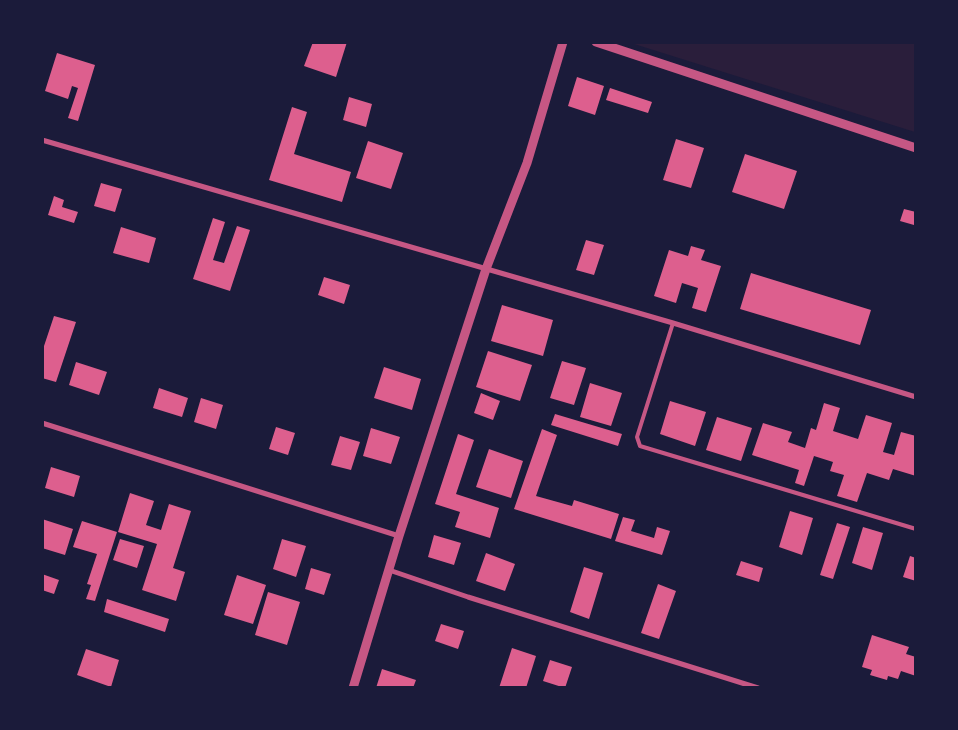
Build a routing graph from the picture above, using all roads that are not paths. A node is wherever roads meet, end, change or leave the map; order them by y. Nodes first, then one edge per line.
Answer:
1 (562, 42) edge
2 (596, 42) edge
3 (42, 140) edge
4 (916, 148) edge
5 (486, 269) junction
6 (673, 324) junction
7 (916, 397) edge
8 (42, 422) edge
9 (916, 529) edge
10 (399, 536) junction
11 (389, 570) junction
12 (353, 688) edge
13 (758, 688) edge

1 - 5 street
2 - 4 street
3 - 5 street
5 - 6 street
5 - 10 street
6 - 7 street
6 - 9 lane
8 - 10 street
10 - 11 street
11 - 12 street
11 - 13 street

